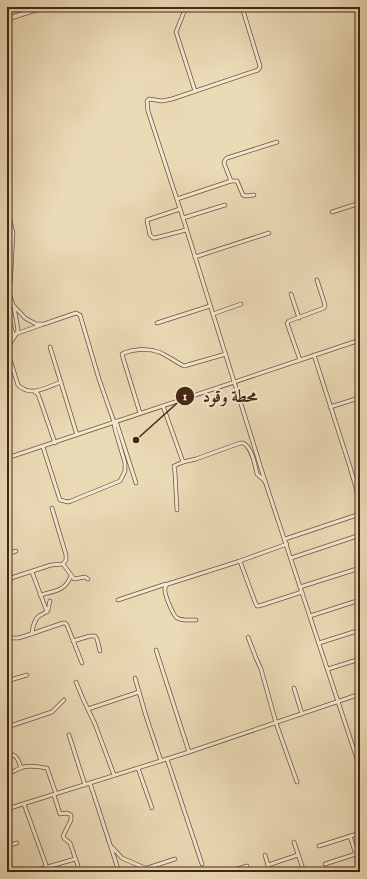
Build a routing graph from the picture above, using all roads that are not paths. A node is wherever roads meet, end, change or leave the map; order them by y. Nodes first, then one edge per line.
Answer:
1 (44, 7) edge
2 (186, 7) edge
3 (242, 7) edge
4 (7, 19) edge
5 (195, 91) junction
6 (276, 142) dead end
7 (231, 181) junction
8 (254, 195) dead end
9 (177, 199) junction
10 (360, 203) edge
11 (225, 205) dead end
12 (7, 208) edge
13 (180, 209) junction
14 (332, 212) dead end
15 (183, 218) junction
16 (186, 230) junction
17 (269, 233) dead end
18 (195, 257) junction
19 (317, 280) dead end
20 (291, 294) dead end
21 (241, 304) dead end
22 (13, 305) junction
23 (210, 306) junction
24 (7, 313) edge
25 (213, 314) junction
26 (298, 318) junction
27 (157, 323) dead end
28 (44, 324) junction
29 (15, 334) junction
30 (7, 337) edge
31 (360, 340) edge
32 (50, 347) dead end
33 (226, 354) junction
34 (314, 356) junction
35 (300, 360) junction
36 (61, 382) junction
37 (234, 382) junction
38 (35, 392) junction
39 (359, 398) dead end
40 (163, 406) junction
41 (330, 407) junction
42 (140, 414) junction
43 (115, 422) junction
44 (77, 435) junction
45 (55, 443) junction
46 (43, 446) junction
47 (7, 458) edge
48 (183, 462) junction
49 (265, 481) junction
50 (136, 483) dead end
51 (360, 500) edge
52 (52, 508) dead end
53 (177, 510) dead end
54 (360, 514) edge
55 (360, 535) edge
56 (285, 539) junction
57 (287, 544) junction
58 (16, 551) dead end
59 (7, 554) edge
60 (291, 558) junction
61 (240, 561) junction
62 (63, 564) junction
63 (360, 568) edge
64 (32, 572) junction
65 (71, 576) junction
66 (88, 579) dead end
67 (7, 581) edge
68 (168, 584) junction
69 (300, 587) junction
70 (302, 592) junction
71 (40, 595) junction
72 (50, 600) dead end
73 (118, 600) dead end
74 (360, 600) edge
75 (46, 612) junction
76 (310, 616) junction
77 (196, 620) dead end
78 (360, 630) edge
79 (32, 634) junction
80 (248, 637) dead end
81 (7, 638) edge
82 (73, 641) junction
83 (319, 643) junction
84 (156, 650) dead end
85 (100, 651) dead end
86 (360, 659) edge
87 (82, 663) dead end
88 (328, 669) junction
89 (27, 675) dead end
90 (135, 678) dead end
91 (7, 681) edge
92 (76, 682) dead end
93 (294, 688) dead end
94 (139, 692) junction
95 (360, 694) edge
96 (64, 700) dead end
97 (339, 702) junction
98 (88, 709) junction
99 (302, 714) junction
100 (276, 723) junction
101 (7, 727) edge
102 (69, 735) dead end
103 (189, 752) junction
104 (7, 754) edge
105 (167, 759) junction
106 (161, 761) junction
107 (21, 768) junction
108 (138, 768) junction
109 (360, 768) edge
110 (7, 774) edge
111 (114, 775) junction
112 (297, 782) dead end
113 (90, 783) junction
114 (85, 785) junction
115 (55, 794) junction
116 (7, 799) edge
117 (24, 804) junction
118 (152, 808) dead end
119 (8, 809) edge
120 (360, 833) edge
121 (350, 836) junction
122 (109, 842) junction
123 (294, 842) dead end
124 (17, 843) dead end
125 (7, 846) edge
126 (319, 846) dead end
127 (298, 854) junction
128 (356, 854) junction
129 (265, 855) dead end
130 (75, 859) junction
131 (175, 859) dead end
132 (202, 864) dead end
133 (325, 864) dead end
134 (268, 865) junction
135 (78, 866) dead end
136 (247, 866) dead end
137 (360, 866) edge
138 (44, 868) junction
139 (146, 870) edge
140 (32, 872) edge
141 (119, 872) edge
142 (135, 872) edge
143 (228, 872) edge
144 (270, 872) edge
145 (304, 872) edge

1 - 4 main road
2 - 5 street
3 - 5 street
5 - 9 street
6 - 7 street
7 - 8 street
7 - 9 street
9 - 13 street
10 - 14 street
11 - 15 street
12 - 22 street
13 - 15 street
13 - 16 street
15 - 16 street
16 - 18 street
17 - 18 street
18 - 23 street
19 - 26 street
20 - 26 street
21 - 25 street
22 - 28 street
22 - 29 street
23 - 25 street
23 - 27 street
24 - 29 street
25 - 33 street
26 - 35 street
28 - 29 street
28 - 43 street
29 - 30 street
29 - 38 street
31 - 34 street
32 - 36 street
33 - 37 street
33 - 42 street
34 - 35 street
34 - 41 street
35 - 37 street
36 - 38 street
36 - 44 street
37 - 40 street
37 - 49 street
38 - 45 street
39 - 41 street
40 - 42 street
40 - 48 street
41 - 51 street
42 - 43 street
43 - 44 street
43 - 46 street
43 - 50 street
44 - 45 street
45 - 46 street
46 - 47 street
48 - 49 street
48 - 53 street
49 - 56 street
52 - 62 street
54 - 56 street
55 - 60 street
56 - 57 street
57 - 60 street
57 - 61 street
58 - 59 street
60 - 69 street
61 - 68 street
61 - 70 street
62 - 64 street
62 - 65 street
63 - 69 street
64 - 67 street
64 - 71 street
65 - 66 street
65 - 71 street
68 - 73 street
68 - 77 street
69 - 70 street
70 - 76 street
71 - 75 street
72 - 75 street
74 - 76 street
75 - 79 street
76 - 83 street
78 - 83 street
79 - 81 street
79 - 82 street
80 - 100 street
82 - 85 street
82 - 87 street
83 - 88 street
84 - 103 street
86 - 88 street
88 - 97 street
89 - 91 street
90 - 94 street
92 - 98 street
93 - 99 street
94 - 98 street
94 - 106 street
95 - 97 street
96 - 101 street
97 - 99 street
97 - 109 street
98 - 111 street
99 - 100 street
100 - 103 street
100 - 112 street
102 - 114 street
103 - 105 street
104 - 107 street
105 - 106 street
105 - 132 street
106 - 108 street
107 - 110 street
107 - 115 street
108 - 111 street
108 - 118 street
111 - 113 street
113 - 114 street
113 - 122 street
114 - 115 street
115 - 117 street
115 - 130 street
116 - 119 street
117 - 119 street
117 - 138 street
120 - 121 street
121 - 126 street
121 - 128 street
122 - 139 street
122 - 141 street
123 - 127 street
124 - 125 street
127 - 134 street
127 - 145 street
128 - 133 street
128 - 137 street
129 - 134 street
130 - 135 street
130 - 138 street
131 - 139 street
134 - 144 street
136 - 143 street
138 - 140 street
139 - 142 street

